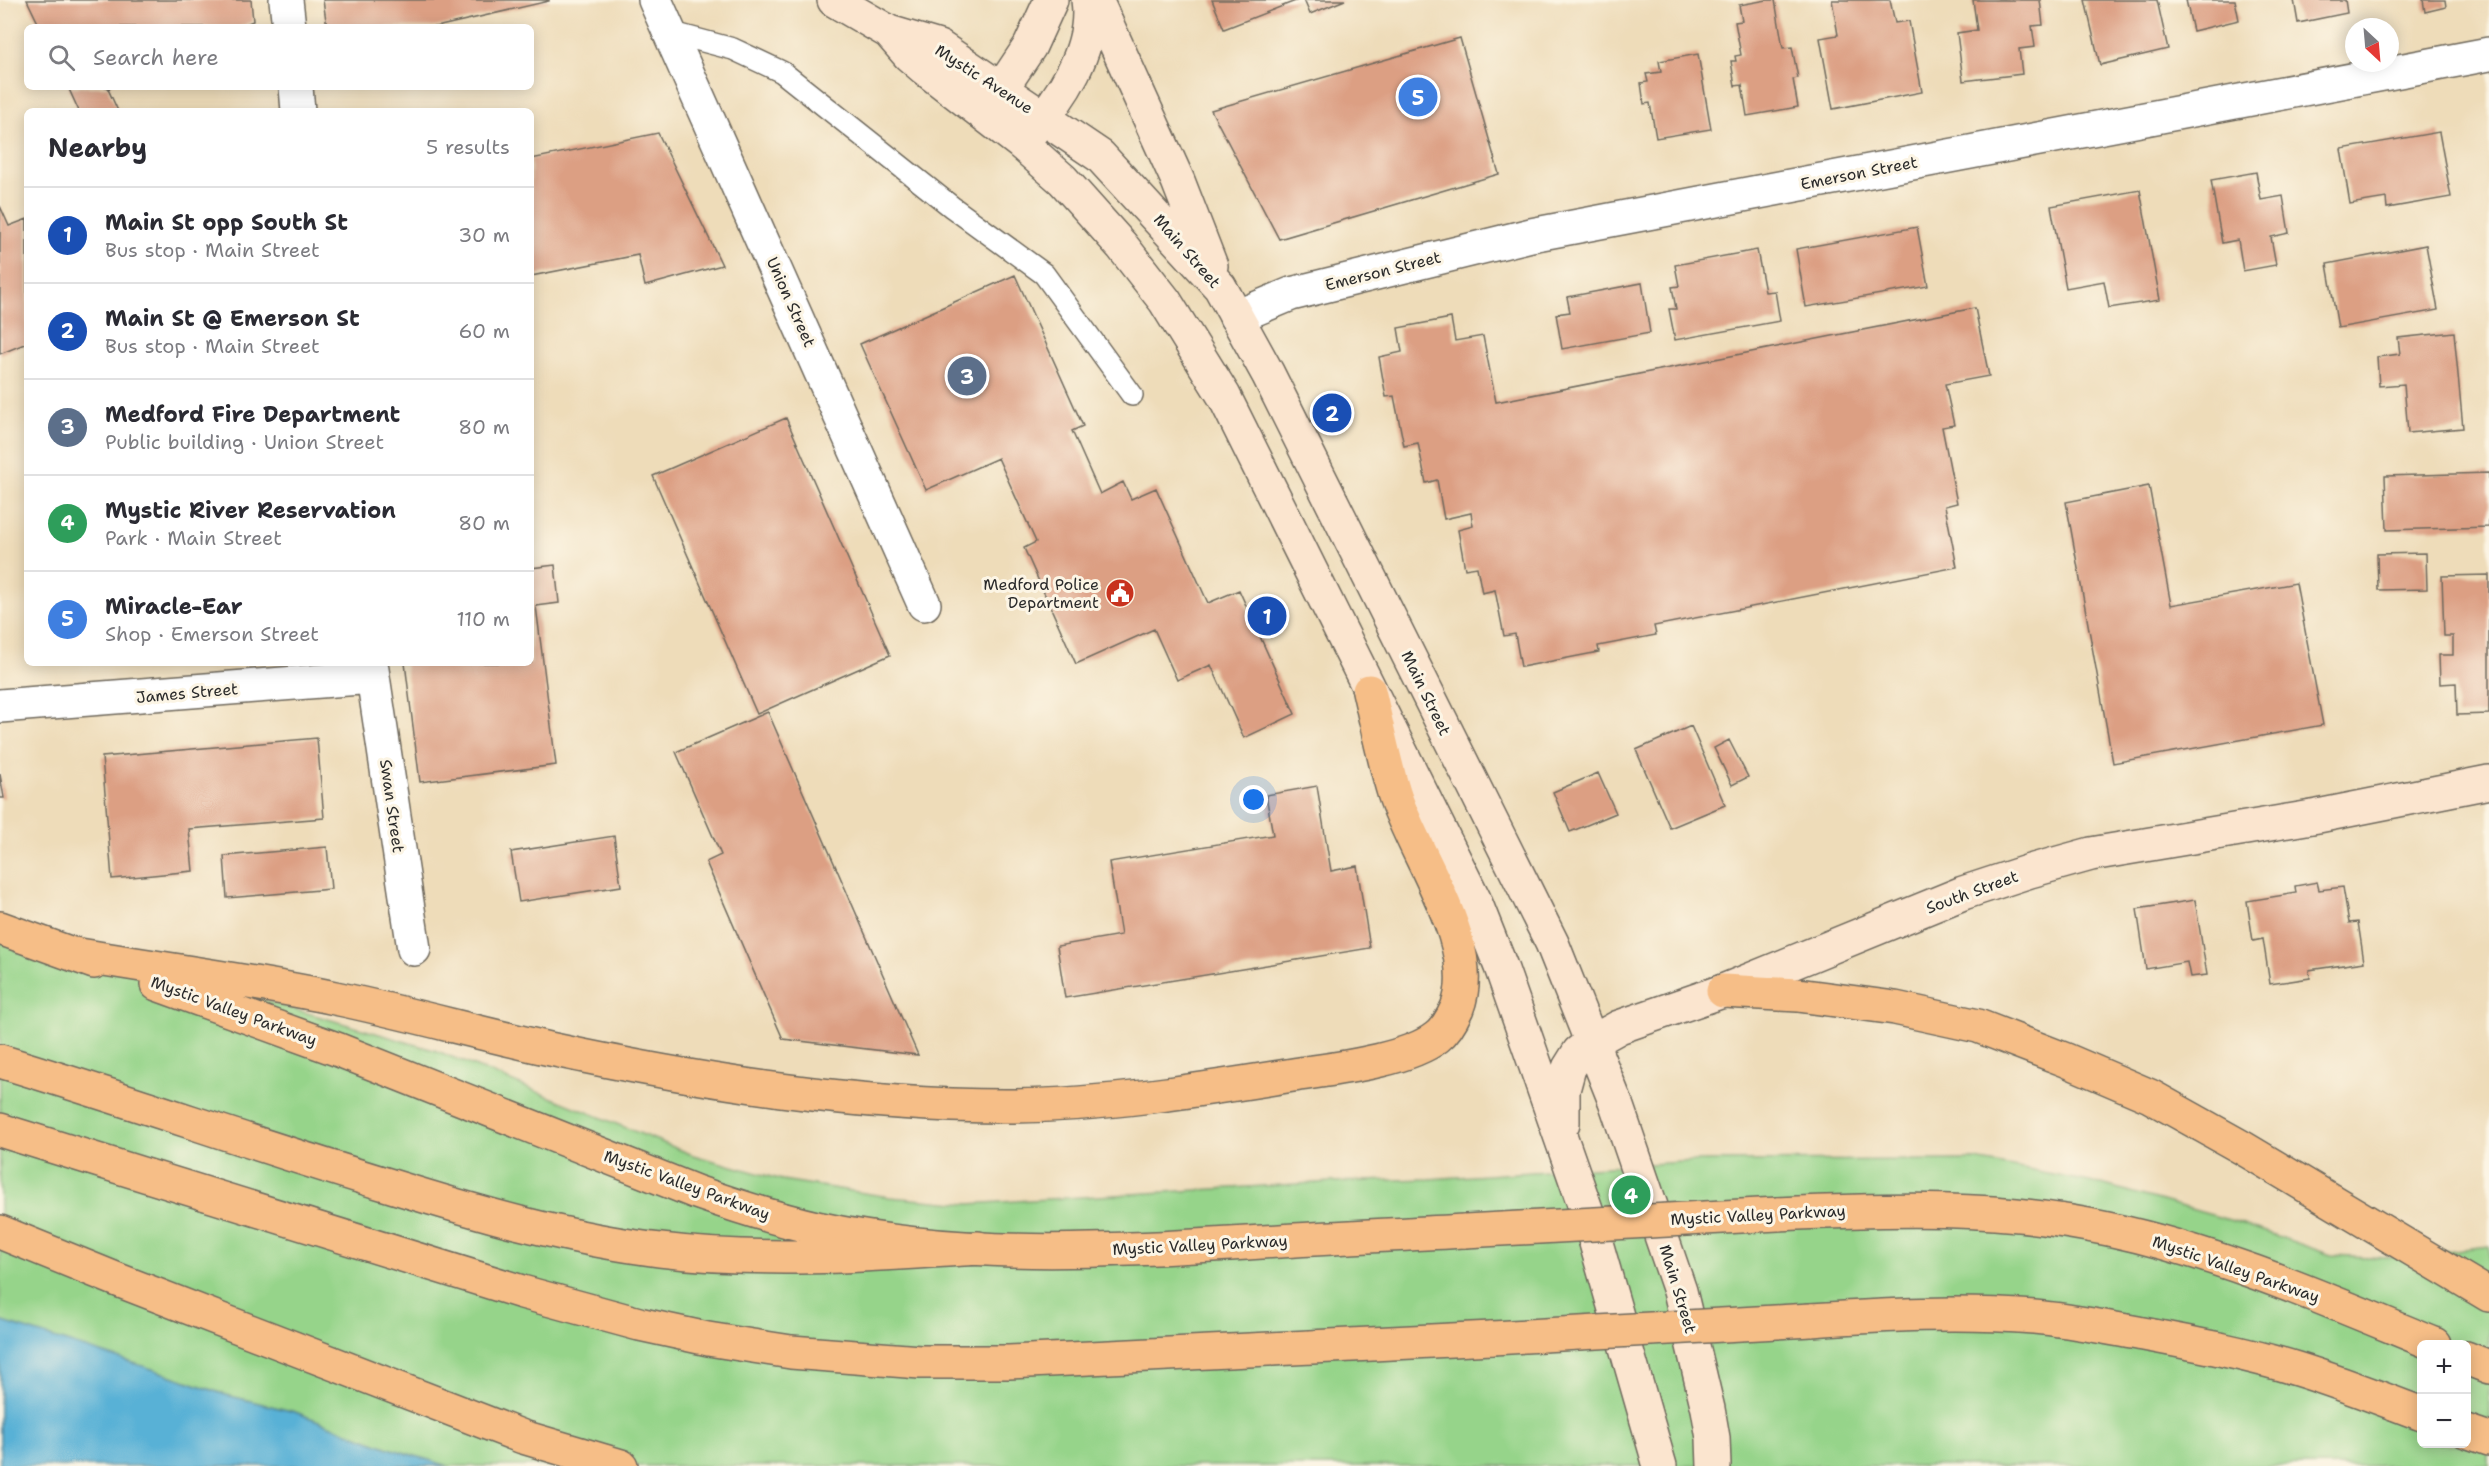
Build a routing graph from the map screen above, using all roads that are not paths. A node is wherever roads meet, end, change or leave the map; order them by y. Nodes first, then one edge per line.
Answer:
1 (286, 0) edge
2 (655, 0) edge
3 (834, 0) edge
4 (1051, 0) edge
5 (1088, 0) edge
6 (1096, 0) edge
7 (289, 24) edge
8 (669, 32) junction
9 (2489, 54) edge
10 (296, 90) edge
11 (993, 101) junction
12 (298, 108) edge
13 (1044, 117) junction
14 (1021, 143) junction
15 (1220, 287) junction
16 (1236, 317) junction
17 (1132, 395) dead end
18 (924, 604) dead end
19 (372, 670) edge
20 (1369, 690) junction
21 (0, 706) edge
22 (2489, 782) edge
23 (0, 928) edge
24 (414, 949) dead end
25 (74, 954) junction
26 (1723, 991) junction
27 (1592, 1042) junction
28 (0, 1061) edge
29 (0, 1130) edge
30 (1567, 1153) junction
31 (0, 1232) edge
32 (978, 1248) junction
33 (2489, 1295) edge
34 (2424, 1340) edge
35 (2471, 1360) edge
36 (2489, 1368) edge
37 (2417, 1412) edge
38 (2471, 1433) edge
39 (2489, 1439) edge
40 (621, 1466) edge
41 (1660, 1466) edge
42 (1714, 1466) edge

1 - 7 street
2 - 8 street, Union Street
3 - 11 main road, Mystic Avenue
4 - 11 main road
5 - 13 main road
6 - 15 main road
8 - 17 lane
8 - 18 street, Union Street
9 - 16 street, Emerson Street
10 - 12 street
11 - 13 main road, Mystic Avenue
11 - 14 main road
13 - 14 main road
13 - 15 main road, Main Street
14 - 20 main road
15 - 16 main road, Main Street
16 - 27 main road, Main Street
19 - 21 street, James Street
19 - 24 street, Swan Street
20 - 25 main road
20 - 30 main road
22 - 26 main road, South Street
23 - 25 main road, Mystic Valley Parkway
25 - 32 main road, Mystic Valley Parkway
26 - 27 main road, South Street
26 - 33 main road
27 - 30 main road, South Street
27 - 42 main road, Main Street
28 - 32 main road
29 - 37 main road, bridge
30 - 41 main road
31 - 40 main road
32 - 34 main road, Mystic Valley Parkway, bridge
35 - 36 main road
38 - 39 main road

